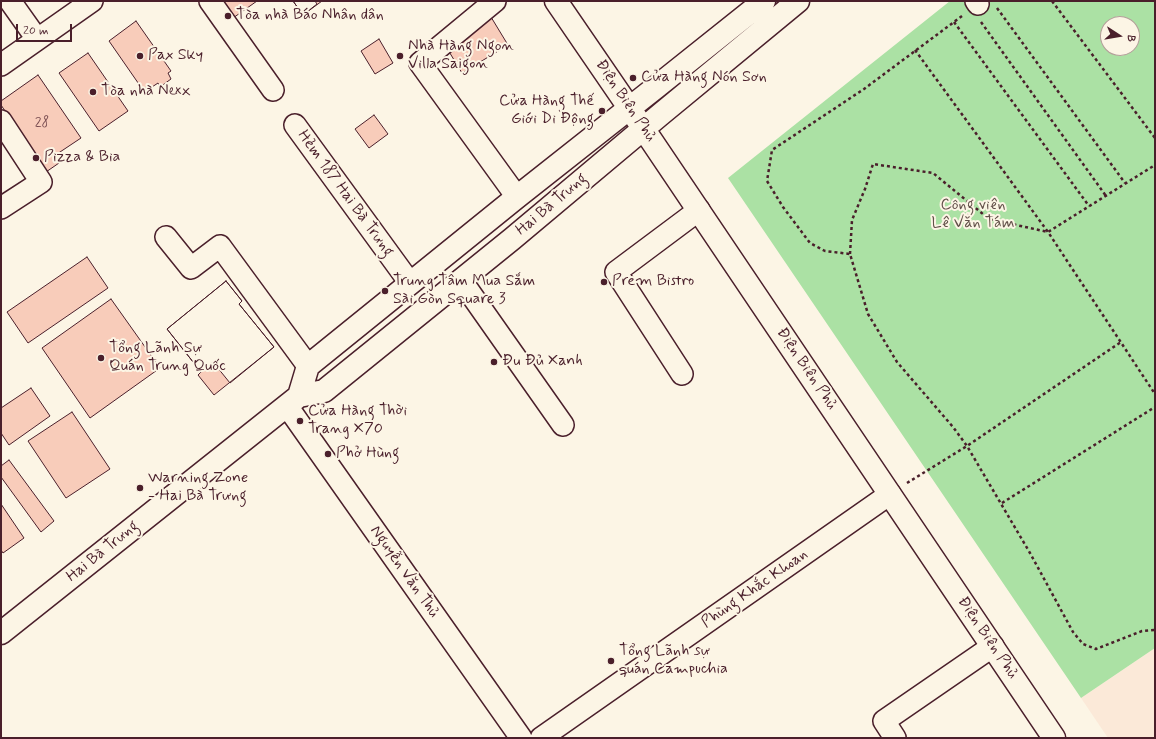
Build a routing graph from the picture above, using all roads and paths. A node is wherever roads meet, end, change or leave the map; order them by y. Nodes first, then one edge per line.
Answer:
1 (10, 1) edge
2 (210, 1) edge
3 (495, 1) edge
4 (556, 1) edge
5 (764, 1) edge
6 (798, 1) edge
7 (1052, 1) edge
8 (87, 2) edge
9 (981, 5) edge
10 (954, 22) junction
11 (37, 40) junction
12 (915, 50) junction
13 (1, 65) edge
14 (273, 90) dead end
15 (630, 108) junction
16 (1, 121) edge
17 (295, 125) dead end
18 (643, 128) junction
19 (1155, 138) edge
20 (1155, 165) edge
21 (1125, 184) junction
22 (1106, 196) junction
23 (517, 197) junction
24 (1090, 206) junction
25 (1, 208) edge
26 (699, 210) junction
27 (1048, 232) junction
28 (166, 237) dead end
29 (850, 254) junction
30 (461, 280) junction
31 (410, 283) junction
32 (1121, 342) junction
33 (308, 366) junction
34 (682, 374) dead end
35 (324, 391) junction
36 (1155, 394) edge
37 (293, 401) junction
38 (1155, 408) edge
39 (563, 425) dead end
40 (967, 446) junction
41 (890, 494) junction
42 (1002, 503) junction
43 (1155, 630) edge
44 (1, 633) edge
45 (993, 646) junction
46 (521, 738) edge
47 (541, 738) edge
48 (895, 738) edge
49 (1054, 738) edge

1 - 11 street
2 - 14 street
3 - 23 street
4 - 15 main road, Điện Biên Phủ
5 - 15 main road, Hai Bà Trưng
6 - 18 main road, Hai Bà Trưng
7 - 19 path
8 - 11 street
9 - 10 path
9 - 21 path
9 - 22 path
10 - 12 path
10 - 24 path
11 - 13 street
12 - 27 path
12 - 29 path
15 - 18 main road, Điện Biên Phủ
15 - 23 main road, Hai Bà Trưng
16 - 25 street
17 - 31 street, Hẻm 187 Hai Bà Trưng
18 - 26 main road, Điện Biên Phủ
18 - 30 main road, Hai Bà Trưng
20 - 21 path
21 - 22 path
22 - 24 path
23 - 31 main road, Hai Bà Trưng
24 - 27 path
26 - 34 street
26 - 41 main road, Điện Biên Phủ
27 - 29 path
27 - 32 path
28 - 33 street
29 - 40 path
30 - 35 main road, Hai Bà Trưng
30 - 39 street
31 - 33 main road, Hai Bà Trưng
32 - 36 path
32 - 40 path
33 - 35 main road
33 - 37 main road
35 - 37 main road, Hai Bà Trưng
37 - 44 main road, Hai Bà Trưng
37 - 46 street, Nguyễn Văn Thủ
38 - 42 path
40 - 41 path
40 - 42 path
41 - 45 main road, Điện Biên Phủ
41 - 47 street, Phùng Khắc Khoan
42 - 43 path
45 - 48 street
45 - 49 main road, Điện Biên Phủ

